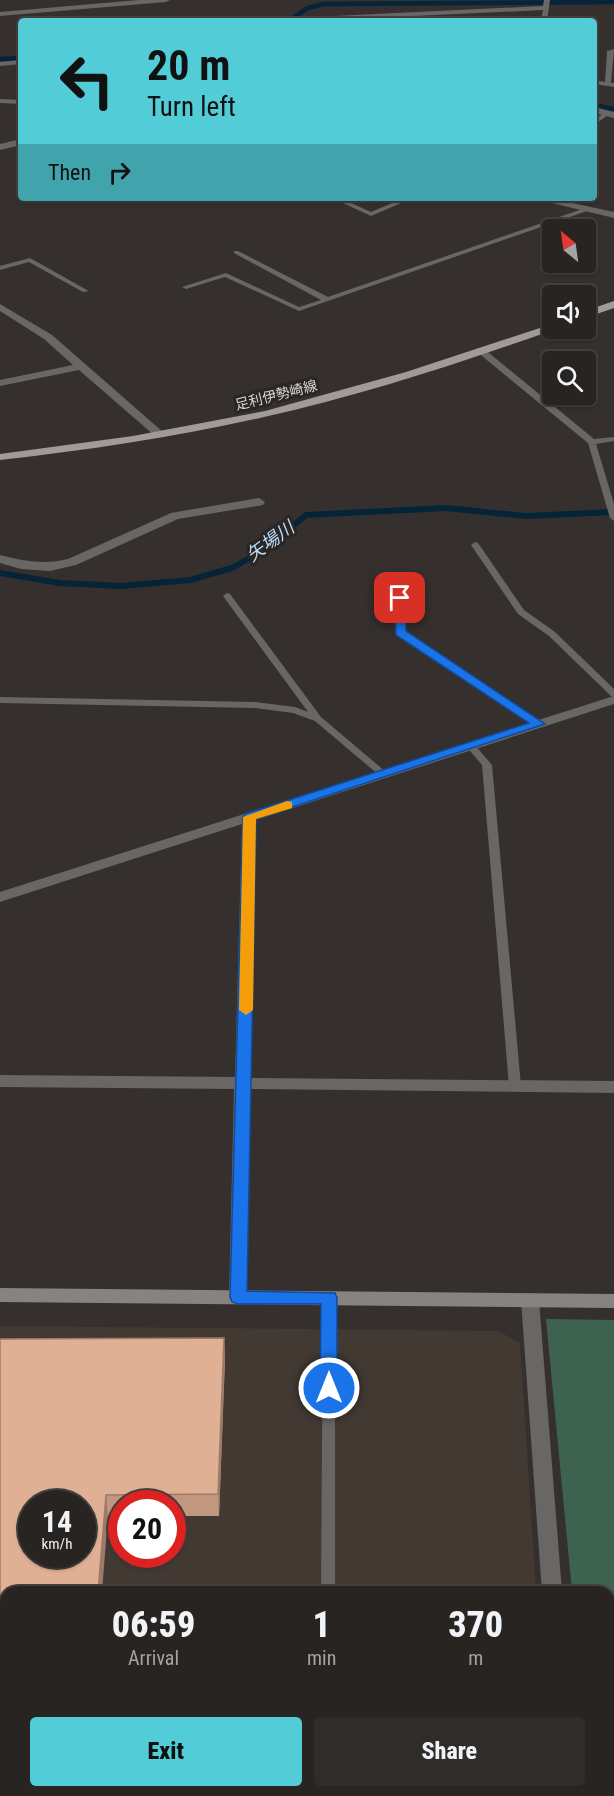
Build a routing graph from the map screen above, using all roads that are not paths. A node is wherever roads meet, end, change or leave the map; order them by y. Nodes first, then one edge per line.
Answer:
1 (166, 0) edge
2 (547, 0) edge
3 (546, 8) junction
4 (0, 14) edge
5 (335, 18) edge
6 (544, 18) edge
7 (614, 51) edge
8 (18, 62) edge
9 (0, 64) edge
10 (611, 85) edge
11 (0, 101) edge
12 (18, 102) edge
13 (611, 114) edge
14 (597, 121) edge
15 (18, 143) edge
16 (0, 147) edge
17 (342, 201) edge
18 (403, 201) edge
19 (550, 201) edge
20 (588, 209) junction
21 (614, 215) edge
22 (236, 252) dead end
23 (0, 268) edge
24 (186, 287) dead end
25 (86, 291) dead end
26 (327, 300) junction
27 (614, 304) edge
28 (0, 307) edge
29 (596, 311) edge
30 (542, 330) edge
31 (480, 350) junction
32 (83, 366) junction
33 (0, 383) edge
34 (159, 434) junction
35 (614, 440) edge
36 (592, 442) junction
37 (0, 457) edge
38 (259, 502) dead end
39 (614, 518) edge
40 (475, 545) dead end
41 (0, 559) edge
42 (400, 582) dead end
43 (227, 596) dead end
44 (614, 694) edge
45 (0, 700) edge
46 (614, 700) edge
47 (318, 719) junction
48 (538, 724) junction
49 (471, 746) junction
50 (383, 774) junction
51 (249, 817) junction
52 (0, 897) edge
53 (0, 1081) edge
54 (245, 1083) junction
55 (515, 1086) junction
56 (614, 1087) edge
57 (0, 1295) edge
58 (238, 1297) junction
59 (329, 1298) junction
60 (530, 1300) junction
61 (614, 1301) edge
62 (328, 1586) edge
63 (552, 1586) edge

1 - 4 street
2 - 3 lane
3 - 5 lane
3 - 6 lane
7 - 10 lane
8 - 9 street
11 - 12 lane
13 - 14 lane
15 - 16 street
17 - 18 lane
19 - 20 street
20 - 21 street
20 - 26 lane
22 - 26 lane
23 - 25 lane
24 - 26 lane
27 - 29 main road
28 - 32 street
30 - 31 main road, 足利伊勢崎線
31 - 34 main road, 足利伊勢崎線
31 - 36 lane
32 - 33 street
32 - 34 street
34 - 37 main road, 足利伊勢崎線
35 - 36 lane
36 - 39 lane
38 - 41 street
40 - 44 lane
42 - 48 lane
43 - 47 lane
45 - 47 lane
46 - 48 street
47 - 50 lane
48 - 49 street
49 - 50 street
49 - 55 lane
50 - 51 street
51 - 52 street
51 - 54 street
53 - 54 street
54 - 55 street
54 - 58 street
55 - 56 street
57 - 58 street
58 - 59 street
59 - 60 street
59 - 62 lane
60 - 61 street
60 - 63 street

